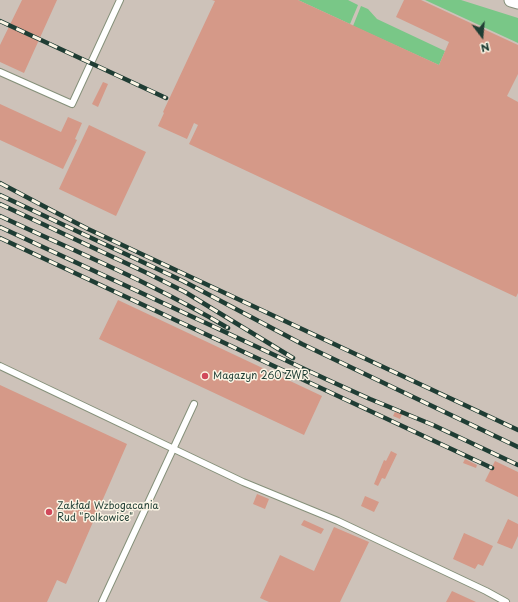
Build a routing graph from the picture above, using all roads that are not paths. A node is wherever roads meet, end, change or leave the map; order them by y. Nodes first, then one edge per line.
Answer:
1 (120, 0) edge
2 (510, 0) edge
3 (518, 2) edge
4 (0, 72) edge
5 (0, 366) edge
6 (194, 404) dead end
7 (174, 448) junction
8 (102, 602) edge
9 (506, 602) edge

1 - 4 lane
2 - 3 street
5 - 7 lane
6 - 7 lane
7 - 8 lane
7 - 9 lane

